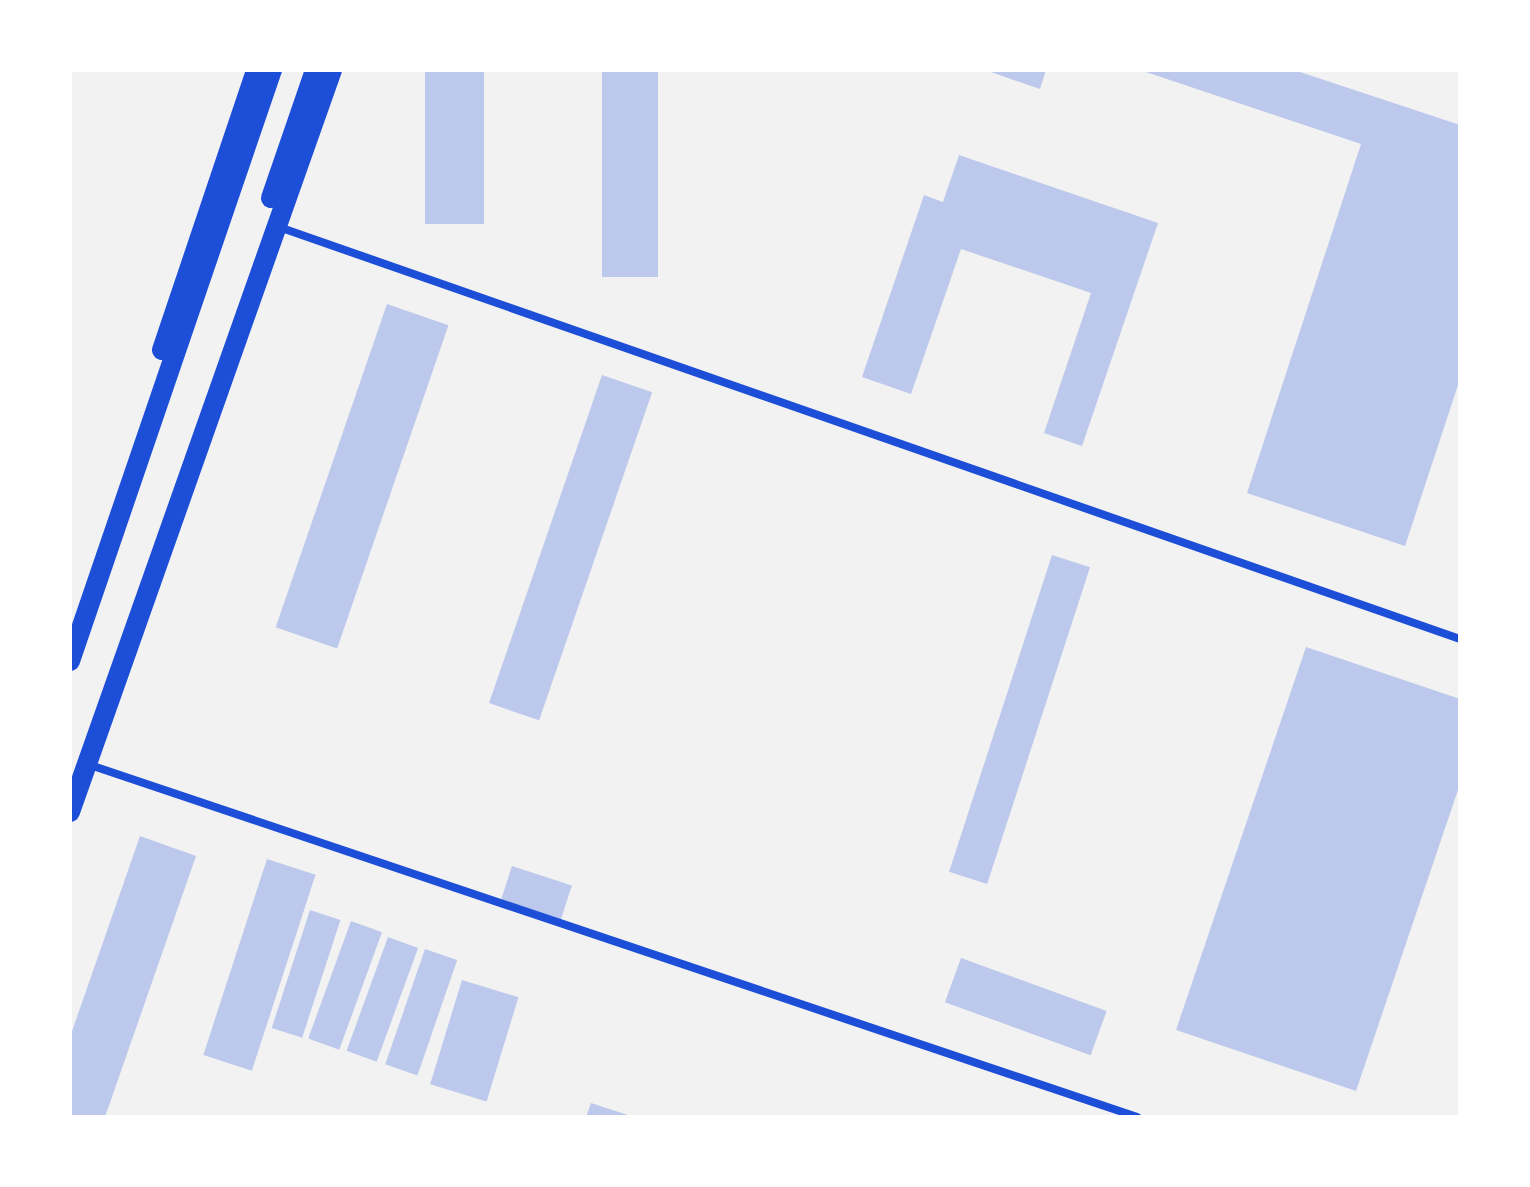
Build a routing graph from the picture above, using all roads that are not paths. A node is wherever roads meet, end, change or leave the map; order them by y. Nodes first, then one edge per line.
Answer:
1 (256, 70) edge
2 (272, 70) edge
3 (315, 70) edge
4 (332, 70) edge
5 (275, 225) junction
6 (70, 623) edge
7 (1460, 639) edge
8 (70, 661) edge
9 (86, 764) junction
10 (70, 784) edge
11 (70, 812) edge
12 (1137, 1117) edge

1 - 6 main road
2 - 8 main road
3 - 10 main road
4 - 5 main road
5 - 7 street
5 - 9 main road
9 - 11 main road
9 - 12 street

